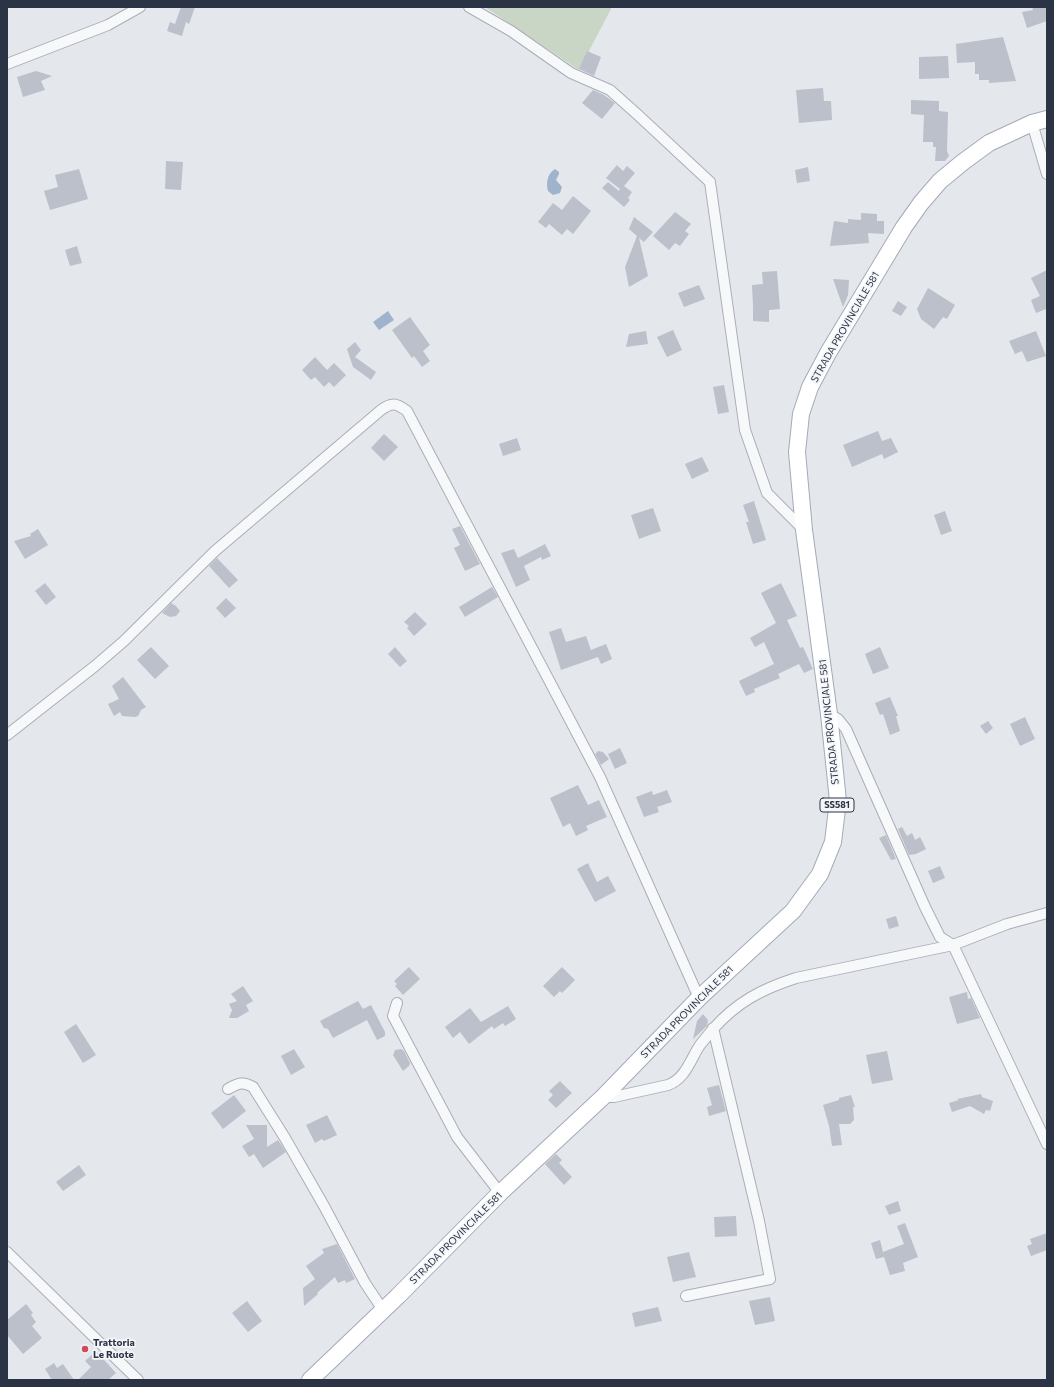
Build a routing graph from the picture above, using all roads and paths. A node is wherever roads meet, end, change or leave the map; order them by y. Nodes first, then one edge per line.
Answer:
1 (140, 7) edge
2 (469, 7) edge
3 (7, 64) edge
4 (1040, 121) edge
5 (1047, 174) edge
6 (804, 530) junction
7 (829, 714) junction
8 (7, 735) edge
9 (1047, 913) edge
10 (953, 945) junction
11 (699, 998) junction
12 (396, 1003) dead end
13 (713, 1028) junction
14 (228, 1089) dead end
15 (603, 1097) junction
16 (1047, 1144) edge
17 (500, 1193) junction
18 (7, 1252) edge
19 (686, 1296) dead end
20 (384, 1310) junction
21 (138, 1380) edge
22 (310, 1380) edge

1 - 3 street
2 - 6 street
4 - 5 street
4 - 6 main road, STRADA PROVINCIALE 581 / SS581
6 - 7 main road, STRADA PROVINCIALE 581 / SS581
7 - 10 street
7 - 11 main road, STRADA PROVINCIALE 581 / SS581
8 - 11 street
9 - 10 street
10 - 13 street
10 - 16 street
11 - 15 main road, STRADA PROVINCIALE 581 / SS581
12 - 17 street
13 - 15 street
13 - 19 street
14 - 20 street
15 - 17 main road, STRADA PROVINCIALE 581 / SS581
17 - 20 main road, STRADA PROVINCIALE 581 / SS581
18 - 21 street
20 - 22 main road, STRADA PROVINCIALE 581 / SS581

